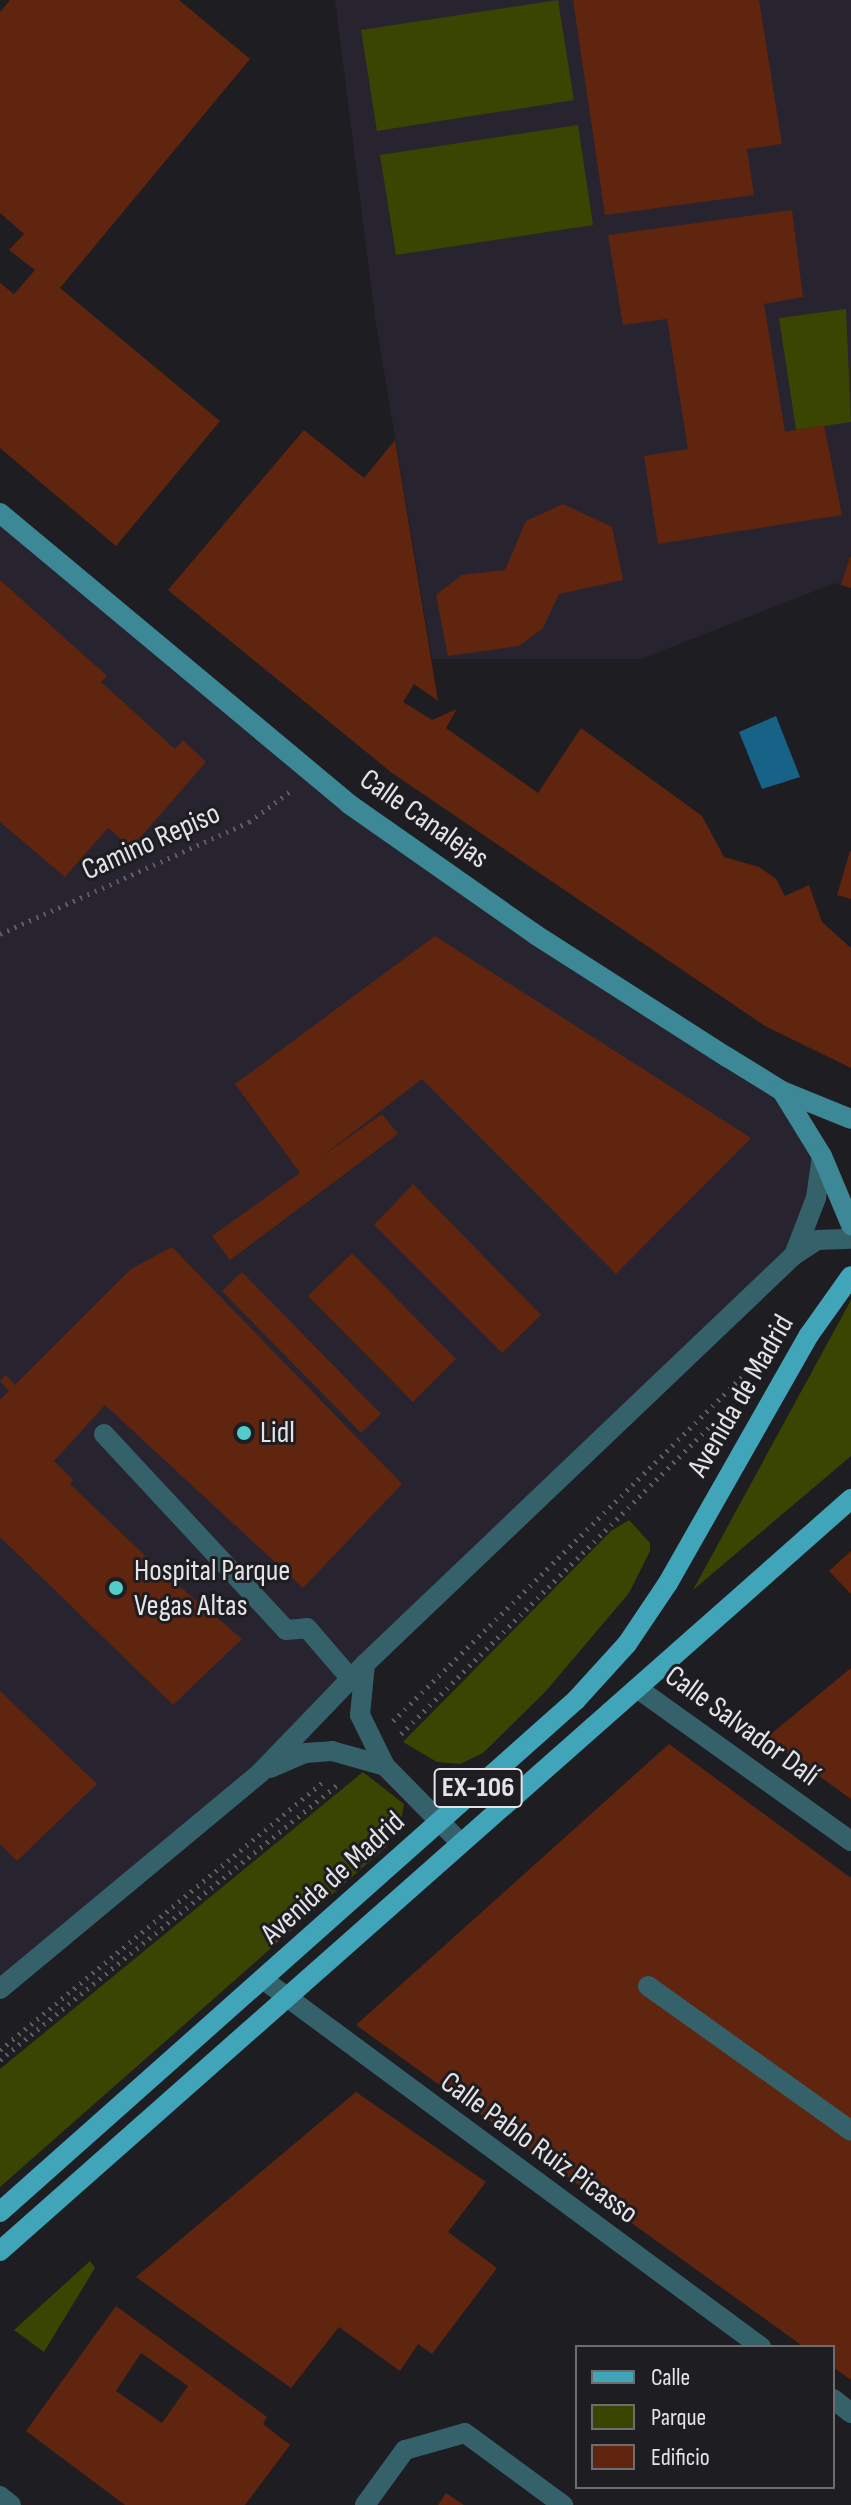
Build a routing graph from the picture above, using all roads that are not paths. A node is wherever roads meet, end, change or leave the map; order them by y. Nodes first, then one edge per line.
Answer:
1 (0, 513) edge
2 (782, 1091) junction
3 (851, 1119) edge
4 (822, 1156) junction
5 (851, 1225) edge
6 (851, 1239) edge
7 (794, 1255) junction
8 (851, 1276) edge
9 (104, 1434) dead end
10 (851, 1499) edge
11 (358, 1672) junction
12 (637, 1688) junction
13 (385, 1766) junction
14 (261, 1772) junction
15 (440, 1822) junction
16 (851, 1841) edge
17 (461, 1843) junction
18 (264, 1980) junction
19 (648, 1986) dead end
20 (0, 1989) edge
21 (282, 1997) junction
22 (851, 2131) edge
23 (0, 2212) edge
24 (0, 2251) edge
25 (758, 2345) edge
26 (835, 2401) edge
27 (851, 2413) edge
28 (0, 2496) edge
29 (11, 2505) edge
30 (365, 2505) edge
31 (563, 2505) edge

1 - 2 main road, Calle Canalejas
2 - 3 main road, Calle Canalejas
2 - 4 main road
4 - 5 main road
4 - 7 street
6 - 7 street
7 - 11 street, Avenida de Madrid
8 - 15 main road, Avenida de Madrid / EX-106
9 - 11 street
10 - 12 main road, Avenida de Madrid / EX-106
11 - 13 street
11 - 14 street, Avenida de Madrid
12 - 16 street, Calle Salvador Dalí
12 - 17 main road, Avenida de Madrid / EX-106
13 - 14 street
13 - 15 street
14 - 20 street, Avenida de Madrid
15 - 17 street
15 - 18 main road, Avenida de Madrid / EX-106
17 - 21 main road, Avenida de Madrid / EX-106
18 - 21 street, Calle Pablo Ruiz Picasso
18 - 23 main road, Avenida de Madrid / EX-106
19 - 22 street
21 - 24 main road, Avenida de Madrid / EX-106
21 - 25 street, Calle Pablo Ruiz Picasso
26 - 27 street
28 - 29 street
30 - 31 street

